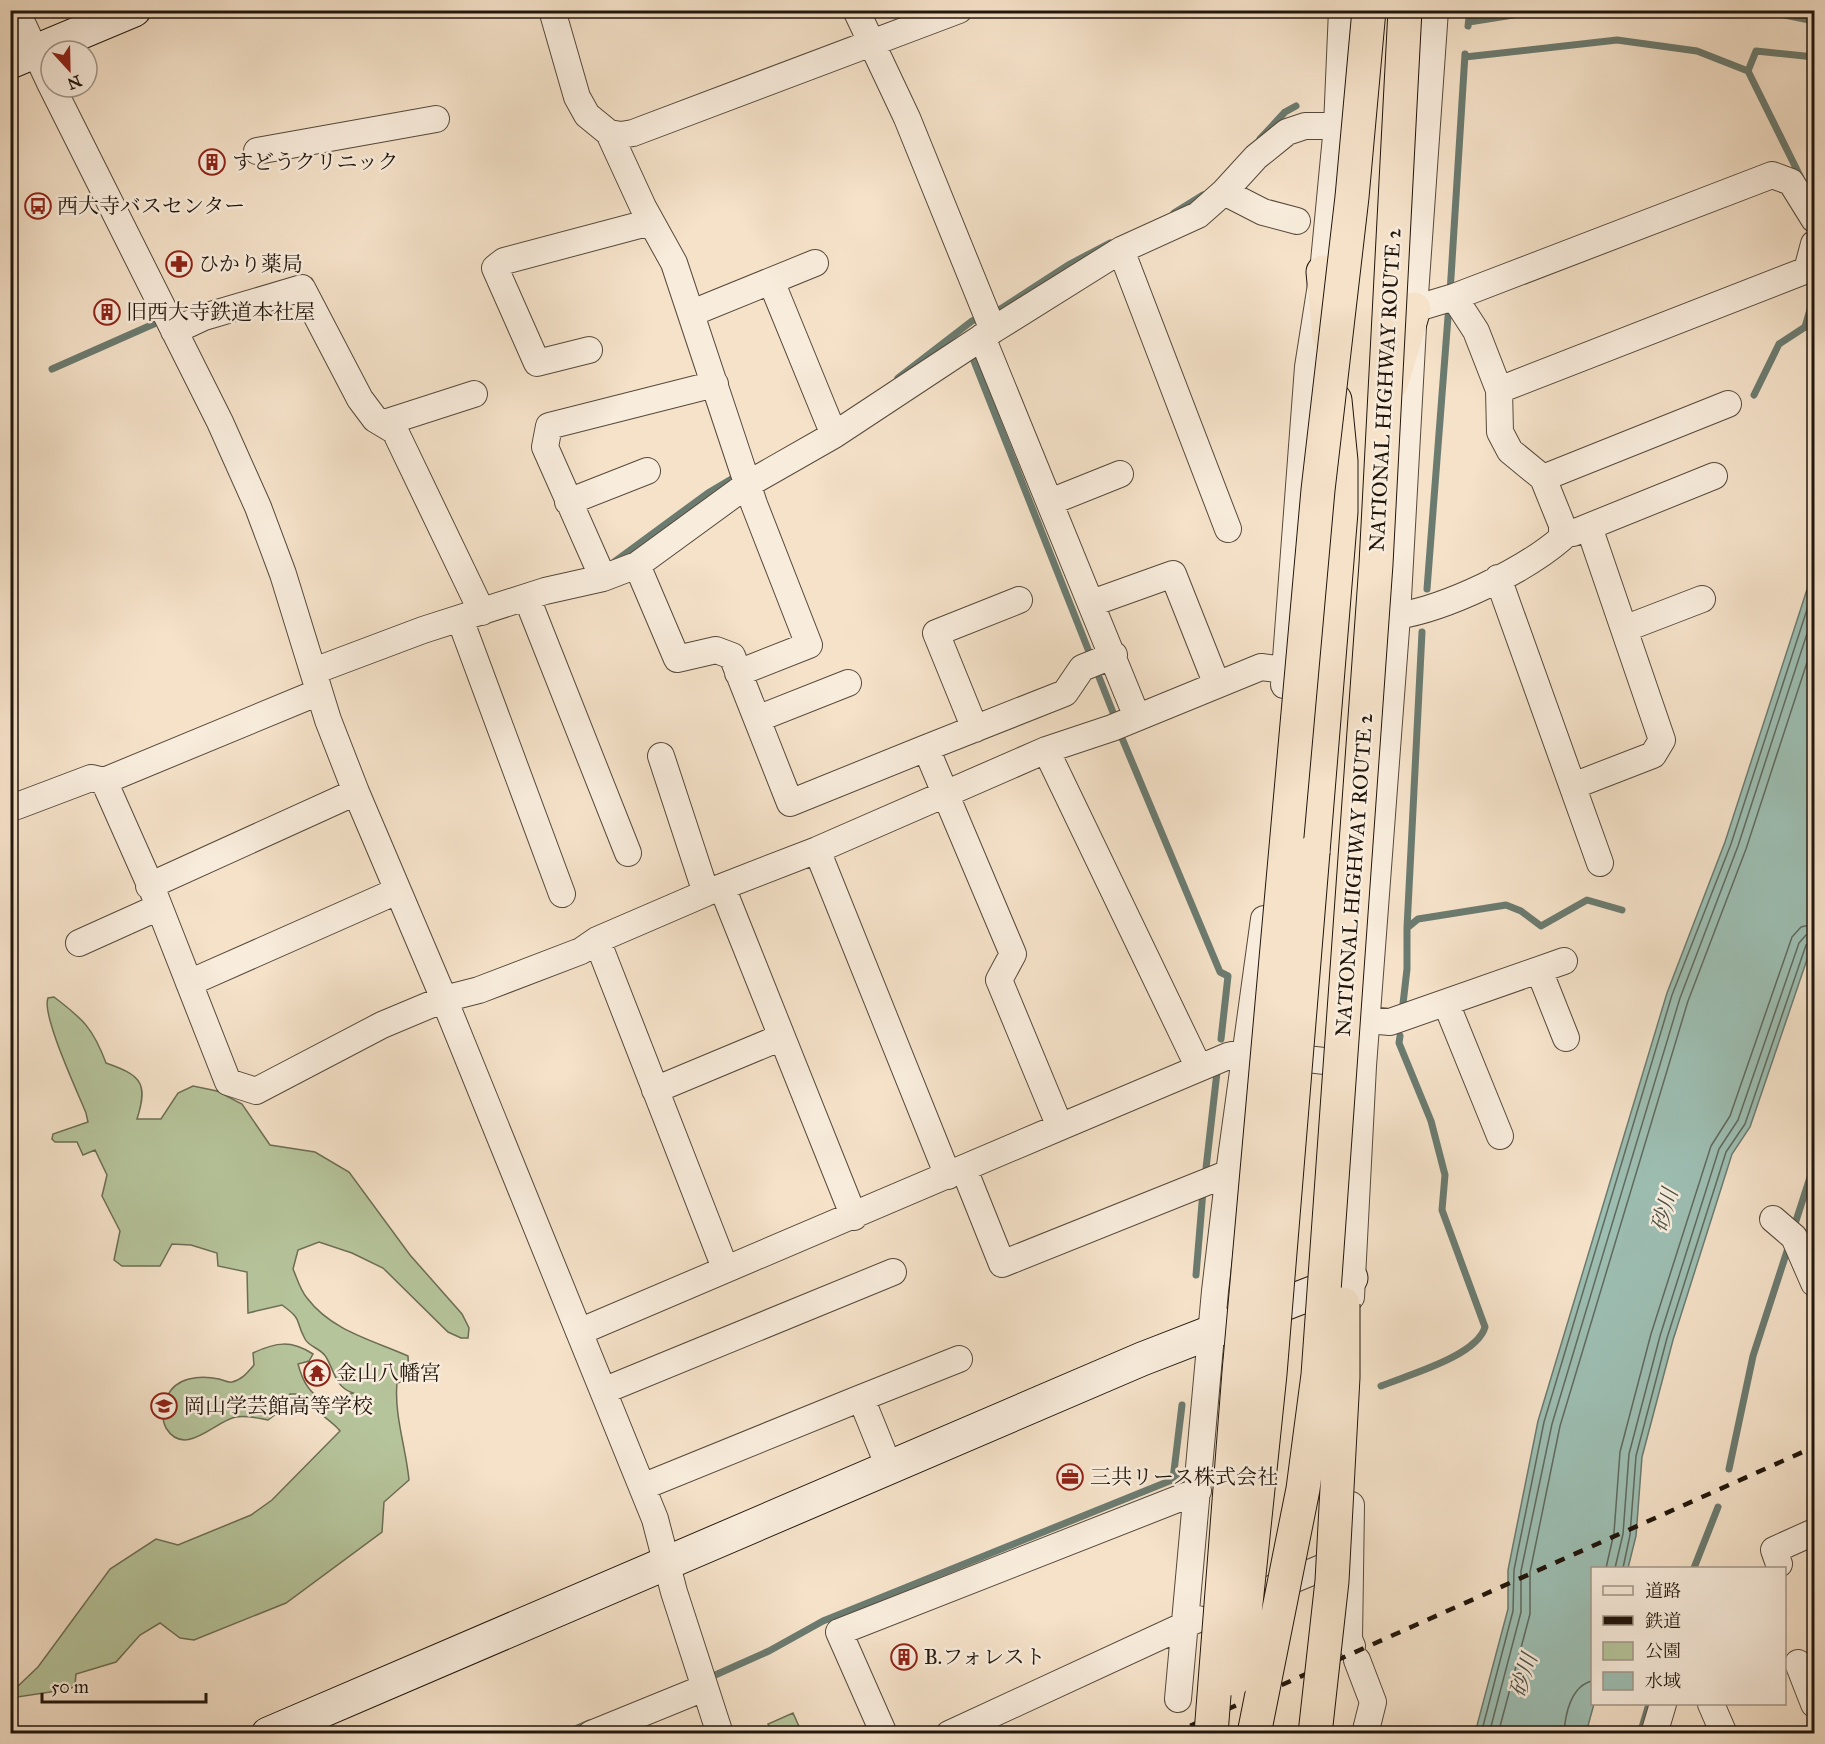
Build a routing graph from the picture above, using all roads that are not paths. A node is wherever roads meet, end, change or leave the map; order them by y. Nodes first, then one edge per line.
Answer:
1 (134, 10) edge
2 (552, 10) edge
3 (856, 10) edge
4 (958, 10) edge
5 (1342, 10) edge
6 (1370, 10) edge
7 (1405, 10) edge
8 (1435, 10) edge
9 (24, 32) edge
10 (871, 45) junction
11 (39, 62) edge
12 (58, 99) edge
13 (436, 119) dead end
14 (1338, 126) junction
15 (609, 133) junction
16 (257, 151) dead end
17 (1224, 192) junction
18 (1815, 219) edge
19 (1297, 220) dead end
20 (651, 222) junction
21 (1815, 244) edge
22 (1121, 250) junction
23 (815, 263) dead end
24 (1323, 272) junction
25 (771, 281) junction
26 (1451, 298) junction
27 (1413, 309) junction
28 (692, 313) junction
29 (174, 331) junction
30 (981, 331) junction
31 (589, 350) dead end
32 (715, 384) junction
33 (1499, 390) junction
34 (474, 394) dead end
35 (1728, 404) dead end
36 (384, 423) junction
37 (831, 427) junction
38 (647, 471) dead end
39 (1120, 474) dead end
40 (745, 476) junction
41 (1714, 476) dead end
42 (1543, 478) junction
43 (568, 502) junction
44 (1050, 502) junction
45 (1588, 527) junction
46 (1228, 529) dead end
47 (1562, 538) junction
48 (637, 565) junction
49 (600, 572) junction
50 (1498, 579) junction
51 (526, 598) junction
52 (1702, 599) dead end
53 (1018, 600) dead end
54 (1092, 603) junction
55 (471, 615) junction
56 (1397, 616) junction
57 (1624, 629) junction
58 (1114, 655) junction
59 (1286, 670) junction
60 (738, 673) junction
61 (316, 681) junction
62 (848, 683) dead end
63 (1217, 685) junction
64 (757, 719) junction
65 (1124, 723) junction
66 (975, 729) junction
67 (926, 748) junction
68 (1046, 750) junction
69 (661, 756) dead end
70 (104, 782) junction
71 (1573, 786) junction
72 (356, 792) junction
73 (945, 795) junction
74 (17, 806) dead end
75 (817, 850) junction
76 (628, 853) dead end
77 (1324, 853) junction
78 (1600, 863) dead end
79 (714, 890) junction
80 (397, 891) junction
81 (562, 894) dead end
82 (154, 897) junction
83 (597, 940) junction
84 (79, 943) dead end
85 (1564, 962) dead end
86 (1539, 970) junction
87 (189, 983) junction
88 (444, 999) junction
89 (1446, 1003) junction
90 (1355, 1027) junction
91 (782, 1037) junction
92 (1566, 1038) dead end
93 (1246, 1053) junction
94 (1363, 1066) junction
95 (1199, 1068) junction
96 (655, 1090) junction
97 (1060, 1127) junction
98 (1500, 1136) dead end
99 (956, 1172) junction
100 (1229, 1173) junction
101 (854, 1217) junction
102 (1773, 1220) dead end
103 (1254, 1224) junction
104 (725, 1268) junction
105 (893, 1272) dead end
106 (1351, 1278) junction
107 (1815, 1282) edge
108 (1211, 1330) junction
109 (579, 1332) junction
110 (959, 1359) dead end
111 (603, 1391) junction
112 (861, 1398) junction
113 (889, 1467) junction
114 (642, 1487) junction
115 (1198, 1491) junction
116 (1815, 1532) edge
117 (1351, 1556) junction
118 (668, 1561) junction
119 (1779, 1564) dead end
120 (1185, 1624) junction
121 (1798, 1663) dead end
122 (704, 1688) junction
123 (1178, 1700) dead end
124 (1815, 1704) edge
125 (1663, 1705) edge
126 (1711, 1705) edge
127 (1256, 1727) edge
128 (268, 1734) edge
129 (591, 1734) edge
130 (720, 1734) edge
131 (884, 1734) edge
132 (949, 1734) edge
133 (1193, 1734) edge
134 (1211, 1734) edge
135 (1224, 1734) edge
136 (1315, 1734) edge
137 (1365, 1734) edge
138 (1654, 1734) edge
139 (1724, 1734) edge

1 - 9 street
2 - 15 street
3 - 10 street
4 - 10 street
5 - 14 street
6 - 103 highway, bridge
7 - 90 highway, NATIONAL HIGHWAY ROUTE 2, bridge
8 - 27 street
9 - 11 street
10 - 15 street
10 - 30 street
12 - 29 street
13 - 16 street
14 - 17 street
14 - 24 street
15 - 20 street
17 - 19 street
17 - 22 street
18 - 26 street
20 - 28 street
20 - 31 street
21 - 33 street
22 - 30 street
22 - 46 street
23 - 25 street
24 - 59 street
24 - 77 highway
25 - 28 street
25 - 37 street
26 - 27 street
26 - 33 street
27 - 56 street
27 - 77 highway
28 - 32 street
29 - 36 street
29 - 61 street
30 - 37 street
30 - 44 street
32 - 40 street
32 - 43 street
33 - 42 street
34 - 36 street
35 - 42 street
36 - 55 street
37 - 40 street
38 - 43 street
39 - 44 street
40 - 48 street
40 - 60 street
41 - 45 street
42 - 47 street
43 - 49 street
44 - 54 street
45 - 47 street
45 - 57 street
47 - 50 street
48 - 49 street
48 - 60 street
49 - 51 street
50 - 56 street
50 - 71 street
51 - 55 street
51 - 76 street
52 - 57 street
53 - 66 street
54 - 58 street
54 - 63 street
55 - 61 street
55 - 81 street
56 - 90 street
57 - 71 street
58 - 65 street
58 - 66 street
59 - 63 street
59 - 93 street
60 - 64 street
61 - 70 street
61 - 72 street
62 - 64 street
63 - 65 street
64 - 67 street
65 - 68 street
66 - 67 street
67 - 73 street
68 - 73 street
68 - 95 street
69 - 79 street
70 - 74 street
70 - 82 street
71 - 78 street
72 - 80 street
72 - 82 street
73 - 75 street
73 - 97 street
75 - 79 street
75 - 99 street
77 - 127 highway, bridge
77 - 135 highway, bridge
79 - 83 street
79 - 91 street
80 - 87 street
80 - 88 street
82 - 84 street
82 - 87 street
83 - 88 street
83 - 96 street
85 - 86 street
86 - 89 street
86 - 92 street
87 - 88 street
88 - 109 street
89 - 90 street
89 - 98 street
90 - 94 street
90 - 127 highway, NATIONAL HIGHWAY ROUTE 2, bridge
90 - 136 highway, bridge
91 - 96 street
91 - 101 street
93 - 94 street
93 - 95 street
93 - 100 street
94 - 106 street
95 - 97 street
96 - 104 street
97 - 99 street
99 - 100 street
99 - 101 street
100 - 108 street
101 - 104 street
102 - 107 street
103 - 133 highway, bridge
103 - 134 highway, bridge
104 - 109 street
105 - 111 street
106 - 108 street
106 - 117 street
108 - 113 street
108 - 115 street
109 - 111 street
110 - 112 street
111 - 114 street
112 - 113 street
112 - 114 street
113 - 118 street
114 - 118 street
115 - 120 street
115 - 131 street
116 - 119 street
117 - 120 street
117 - 137 street
118 - 122 street
118 - 128 street
120 - 123 street
120 - 132 street
121 - 124 street
122 - 129 street
122 - 130 street
125 - 138 street
126 - 139 street

